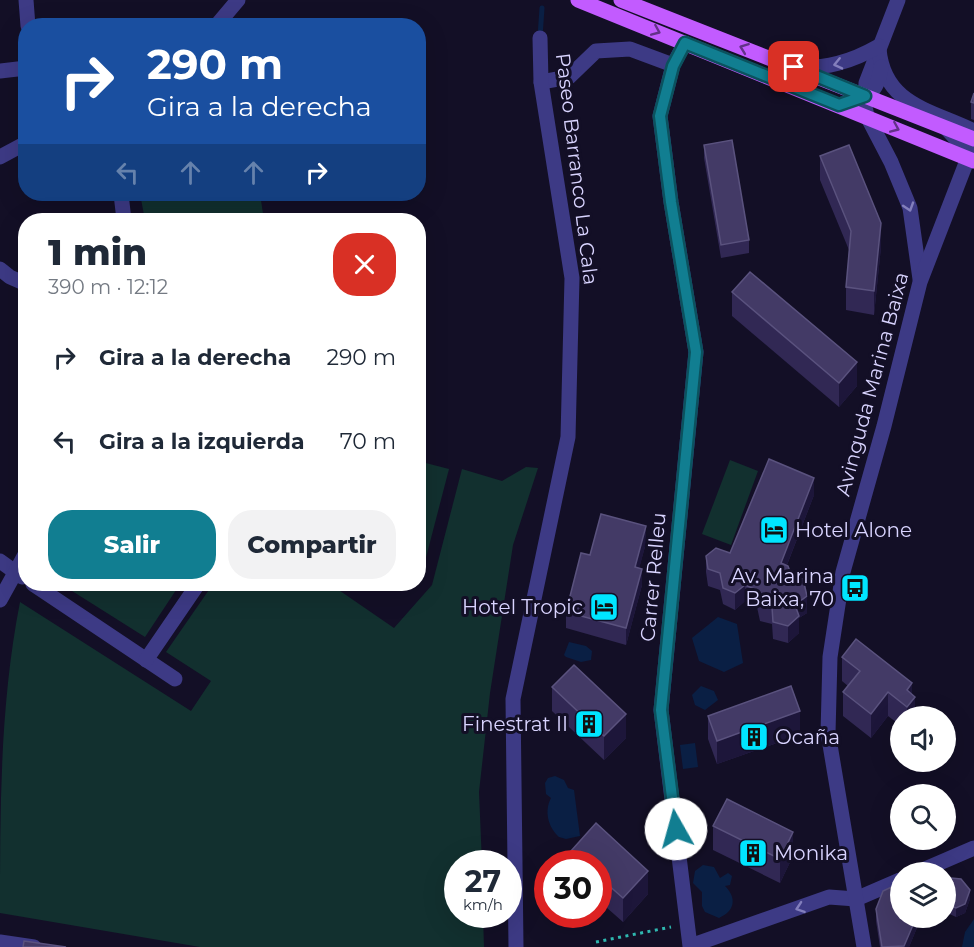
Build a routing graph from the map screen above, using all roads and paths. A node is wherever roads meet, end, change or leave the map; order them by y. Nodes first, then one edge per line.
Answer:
1 (26, 0) edge
2 (238, 0) edge
3 (579, 0) edge
4 (621, 0) edge
5 (898, 0) edge
6 (27, 18) edge
7 (223, 18) edge
8 (540, 38) dead end
9 (685, 43) junction
10 (879, 46) junction
11 (673, 66) junction
12 (794, 67) junction
13 (881, 68) junction
14 (18, 69) edge
15 (0, 71) edge
16 (541, 82) junction
17 (865, 96) junction
18 (839, 105) junction
19 (867, 116) junction
20 (946, 128) junction
21 (974, 131) edge
22 (974, 139) edge
23 (18, 148) edge
24 (972, 157) edge
25 (0, 158) edge
26 (0, 268) edge
27 (18, 281) edge
28 (920, 282) junction
29 (0, 284) edge
30 (18, 285) edge
31 (0, 561) edge
32 (18, 574) edge
33 (18, 578) edge
34 (43, 591) edge
35 (193, 591) edge
36 (0, 600) edge
37 (146, 660) junction
38 (175, 679) dead end
39 (974, 848) edge
40 (942, 862) edge
41 (890, 884) edge
42 (856, 898) junction
43 (687, 924) junction
44 (0, 942) edge
45 (596, 942) dead end
46 (34, 947) edge
47 (516, 947) edge
48 (864, 947) edge

1 - 6 street
2 - 7 street
3 -> 9 main road
12 -> 4 main road
5 - 10 street
8 - 16 street, Paseo Barranco La Cala
9 - 11 street, Carrer Relleu
9 - 18 main road
10 -> 12 street
10 - 13 street
10 - 17 street
11 - 16 street
11 - 43 street, Carrer Relleu
12 - 17 main road
13 - 17 street
13 - 21 street
14 - 15 street
16 - 47 street, Paseo Barranco La Cala
17 - 18 street
17 - 19 street
17 - 20 main road
18 - 19 main road
19 -> 24 main road
19 -> 28 street
20 - 22 main road
20 - 24 street
23 - 25 street
24 - 28 street, Avinguda Marina Baixa
26 - 27 street
28 - 42 street, Avinguda Marina Baixa
29 - 30 street
31 - 32 street
33 - 36 street
34 - 37 street
35 - 37 street
37 - 38 street
39 - 40 street
41 - 42 street
42 -> 43 street, Carrer Relleu
42 - 48 street, Avinguda Marina Baixa
43 - 45 path
44 - 46 street

